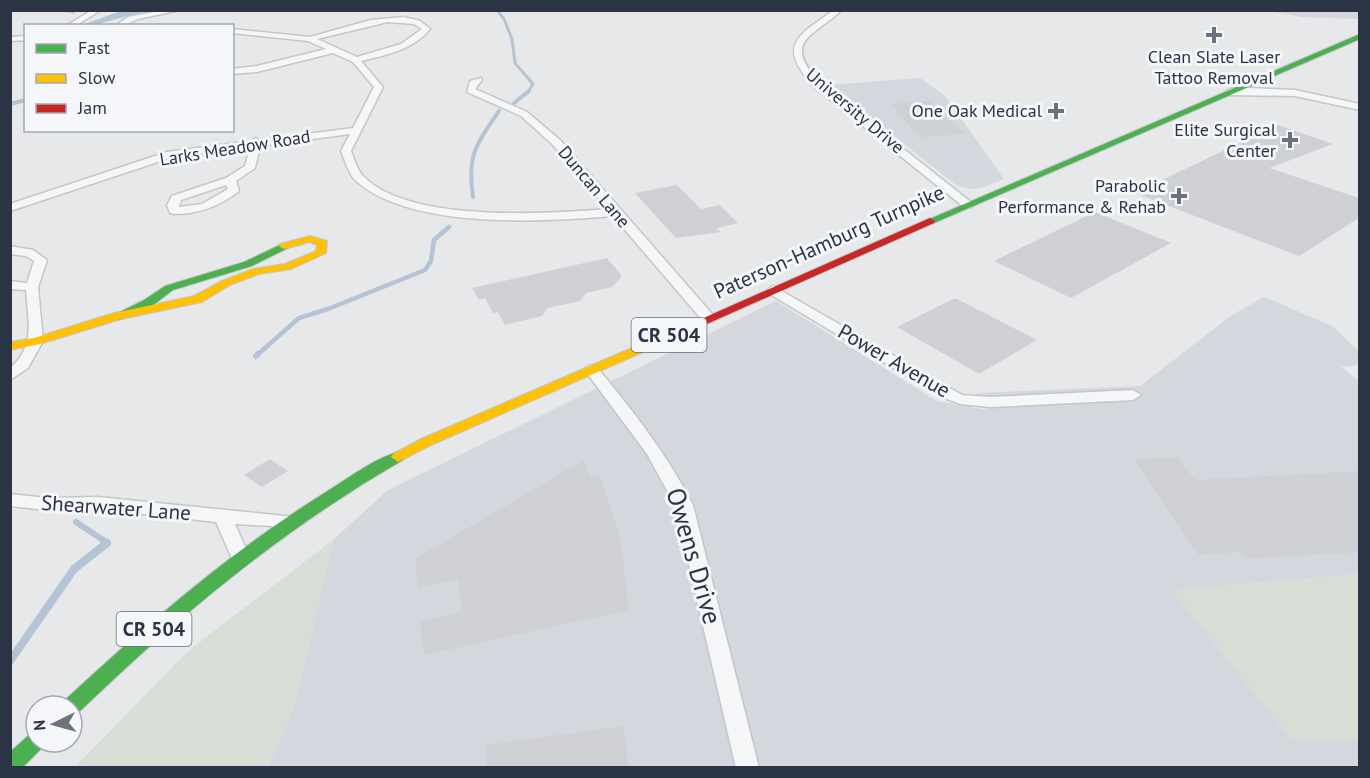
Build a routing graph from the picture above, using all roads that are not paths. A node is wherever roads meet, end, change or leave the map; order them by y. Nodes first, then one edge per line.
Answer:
1 (98, 10) edge
2 (177, 10) edge
3 (839, 10) edge
4 (73, 24) edge
5 (120, 24) edge
6 (234, 31) edge
7 (1359, 36) edge
8 (310, 39) junction
9 (334, 50) junction
10 (356, 60) junction
11 (234, 64) edge
12 (277, 64) junction
13 (234, 72) edge
14 (1288, 76) junction
15 (478, 80) dead end
16 (1230, 92) junction
17 (1310, 94) junction
18 (1359, 107) edge
19 (358, 130) junction
20 (256, 141) junction
21 (230, 180) junction
22 (968, 205) junction
23 (10, 208) edge
24 (615, 212) junction
25 (10, 250) edge
26 (238, 273) junction
27 (10, 285) edge
28 (32, 287) junction
29 (773, 290) junction
30 (708, 318) junction
31 (36, 341) junction
32 (10, 346) edge
33 (591, 369) junction
34 (10, 376) edge
35 (1133, 394) dead end
36 (10, 500) edge
37 (221, 516) junction
38 (292, 520) junction
39 (241, 558) junction
40 (84, 695) edge
41 (24, 753) edge
42 (10, 766) edge
43 (748, 768) edge

1 - 4 street
2 - 5 street
3 - 22 street, University Drive
6 - 8 street
7 - 14 main road, Paterson-Hamburg Turnpike / CR 504
8 - 9 street
8 - 10 street
9 - 10 street
9 - 12 street
10 - 19 street
11 - 12 street
12 - 13 street
14 - 16 main road, Paterson-Hamburg Turnpike / CR 504
14 - 17 street
15 - 24 street, Duncan Lane
16 - 17 street
16 - 22 main road, Paterson-Hamburg Turnpike / CR 504
17 - 18 street
19 - 20 street, Larks Meadow Road
19 - 24 street
20 - 21 street
20 - 23 street, Larks Meadow Road
21 - 21 street
22 - 29 main road, Paterson-Hamburg Turnpike / CR 504
24 - 30 street, Duncan Lane
25 - 28 street
26 - 26 main road
26 - 31 main road
27 - 28 street
28 - 31 street
29 - 30 main road, Paterson-Hamburg Turnpike / CR 504
29 - 35 street, Power Avenue
30 - 33 main road, Paterson-Hamburg Turnpike / CR 504
31 - 32 main road
31 - 34 street
33 - 38 main road, Paterson-Hamburg Turnpike / CR 504
33 - 43 street, Owens Drive
36 - 37 street, Shearwater Lane
37 - 38 street, Shearwater Lane
37 - 39 street, Shearwater Lane
38 - 39 main road, Paterson-Hamburg Turnpike / CR 504
39 - 40 main road, Paterson-Hamburg Turnpike / CR 504
41 - 42 main road

